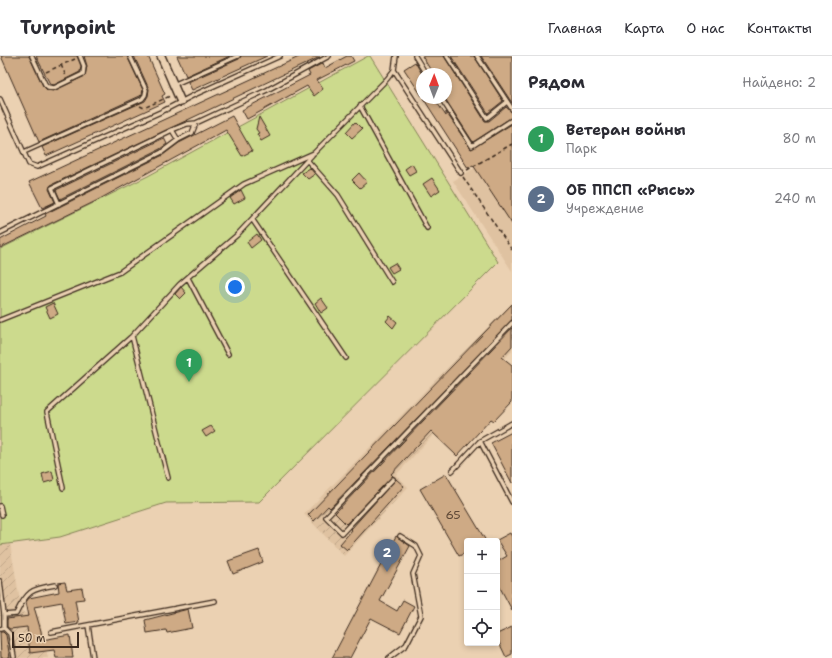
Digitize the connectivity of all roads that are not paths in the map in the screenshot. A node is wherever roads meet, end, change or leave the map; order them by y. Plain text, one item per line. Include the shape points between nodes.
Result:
1 (32, 56) edge
2 (80, 56) edge
3 (130, 56) edge
4 (160, 56) edge
5 (238, 56) edge
6 (280, 56) edge
7 (329, 56) edge
8 (396, 56) edge
9 (415, 56) edge
10 (446, 56) edge
11 (477, 56) edge
12 (422, 68) edge
13 (394, 70) junction
14 (174, 84) junction
15 (0, 99) edge
16 (181, 102) junction
17 (507, 102) junction
18 (446, 104) edge
19 (360, 106) junction
20 (512, 110) edge
21 (512, 120) edge
22 (196, 123) junction
23 (172, 130) junction
24 (178, 140) junction
25 (24, 152) junction
26 (314, 153) junction
27 (307, 160) junction
28 (461, 173) road end
29 (59, 204) junction
30 (252, 219) junction
31 (427, 228) dead end
32 (0, 233) edge
33 (188, 278) junction
34 (392, 282) dead end
35 (0, 320) edge
36 (512, 323) edge
37 (132, 336) junction
38 (228, 354) dead end
39 (346, 358) dead end
40 (512, 423) edge
41 (480, 441) junction
42 (452, 471) dead end
43 (168, 478) dead end
44 (393, 479) dead end
45 (63, 488) dead end
46 (512, 502) edge
47 (0, 506) edge
48 (2, 515) dead end
49 (400, 536) dead end
50 (0, 581) edge
51 (55, 584) dead end
52 (216, 601) dead end
53 (4, 614) junction
54 (88, 625) junction
55 (2, 629) edge
56 (51, 632) dead end
57 (14, 657) edge
58 (93, 658) edge
59 (389, 658) edge

1 - 2 lane via 45,84 54,88 84,72
3 - 25 lane via 146,90 142,99
4 - 14 street
5 - 14 lane
6 - 16 lane
7 - 22 lane via 267,90
8 - 13 lane
9 - 12 lane
10 - 17 lane via 487,118
11 - 17 lane
13 - 19 lane
13 - 28 lane
14 - 16 street
15 - 25 lane
16 - 25 lane via 37,167 29,164
17 - 20 lane
18 - 21 lane via 472,146
19 - 26 lane
19 - 31 lane
22 - 23 lane
22 - 24 lane via 192,132
23 - 24 lane
23 - 29 lane via 52,188
24 - 29 lane via 162,152
26 - 27 lane
26 - 35 lane via 244,184 120,272
27 - 30 lane
27 - 34 lane via 338,195
29 - 32 lane
30 - 33 lane
30 - 39 lane
33 - 37 lane
33 - 38 lane
36 - 44 lane via 326,517 342,532
37 - 43 lane
37 - 45 lane via 47,412
40 - 41 lane
41 - 42 lane
41 - 46 lane
47 - 48 lane
49 - 59 lane via 416,546 420,556 413,574 422,616 406,646
50 - 53 lane
51 - 53 lane via 36,588 24,598 16,614
52 - 54 lane
53 - 55 lane
54 - 56 lane
54 - 58 lane
55 - 57 lane via 10,634

